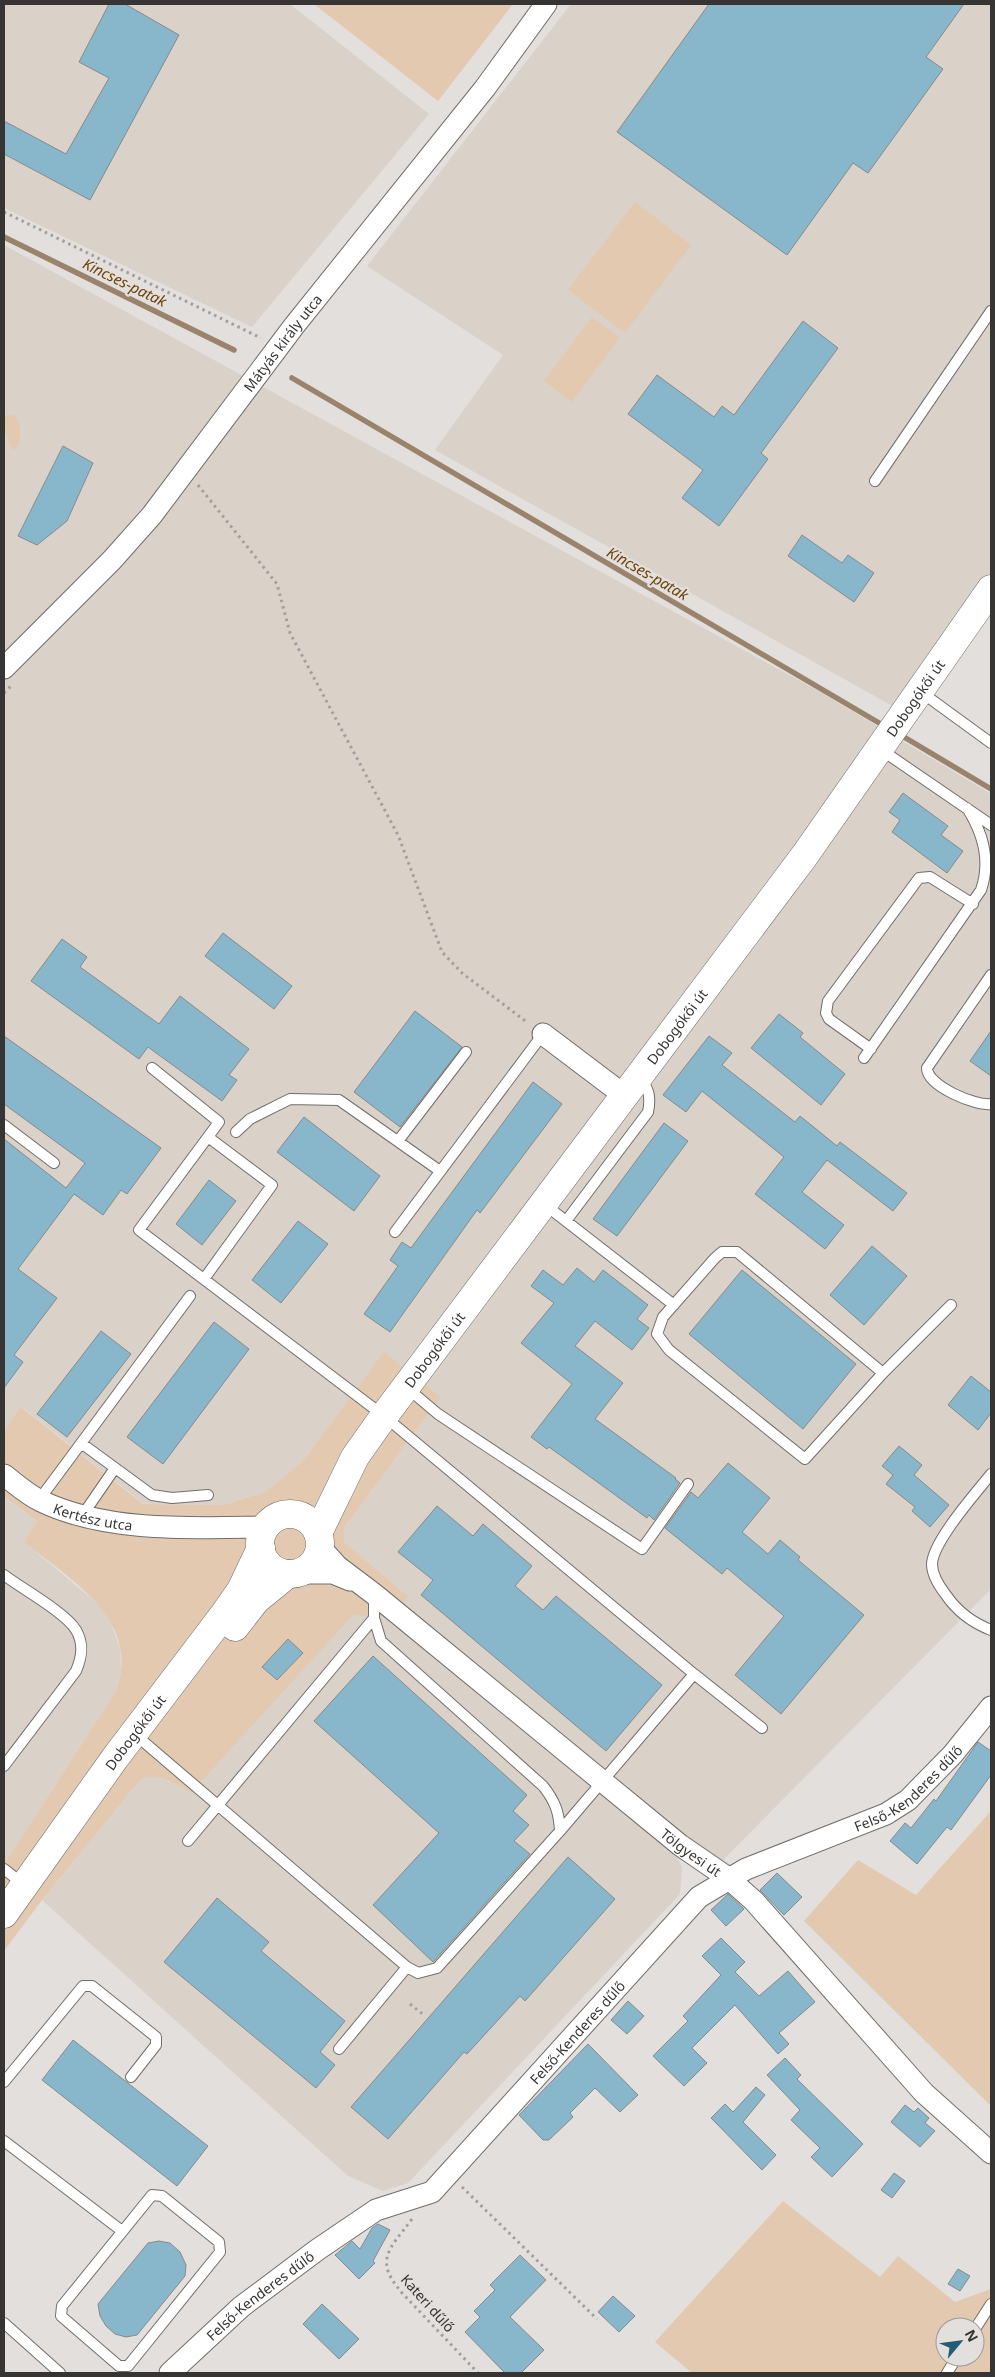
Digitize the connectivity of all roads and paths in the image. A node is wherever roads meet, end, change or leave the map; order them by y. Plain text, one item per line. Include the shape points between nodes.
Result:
1 (546, 4) edge
2 (4, 212) edge
3 (991, 312) edge
4 (279, 347) junction
5 (187, 470) junction
6 (875, 481) dead end
7 (991, 590) edge
8 (4, 668) edge
9 (919, 691) junction
10 (889, 736) junction
11 (991, 743) edge
12 (967, 808) junction
13 (991, 824) edge
14 (973, 904) junction
15 (991, 975) edge
16 (543, 1034) junction
17 (871, 1049) junction
18 (466, 1052) dead end
19 (864, 1058) dead end
20 (152, 1068) dead end
21 (632, 1086) junction
22 (991, 1104) edge
23 (4, 1125) edge
24 (236, 1132) dead end
25 (208, 1137) junction
26 (398, 1141) junction
27 (54, 1163) dead end
28 (440, 1170) junction
29 (544, 1204) junction
30 (566, 1221) junction
31 (395, 1232) dead end
32 (204, 1279) junction
33 (190, 1296) dead end
34 (674, 1304) junction
35 (951, 1305) dead end
36 (883, 1373) junction
37 (405, 1386) junction
38 (384, 1416) junction
39 (81, 1443) junction
40 (115, 1468) junction
41 (991, 1474) edge
42 (4, 1475) edge
43 (688, 1484) dead end
44 (208, 1495) dead end
45 (39, 1500) junction
46 (82, 1516) junction
47 (312, 1532) junction
48 (262, 1538) junction
49 (294, 1573) junction
50 (4, 1575) edge
51 (367, 1589) junction
52 (374, 1618) junction
53 (991, 1630) edge
54 (694, 1674) junction
55 (991, 1707) edge
56 (762, 1728) dead end
57 (145, 1743) junction
58 (4, 1766) edge
59 (604, 1781) junction
60 (218, 1804) junction
61 (560, 1831) junction
62 (188, 1841) dead end
63 (698, 1857) junction
64 (14, 1876) edge
65 (728, 1878) junction
66 (699, 1897) junction
67 (4, 1916) edge
68 (407, 1967) junction
69 (410, 2004) dead end
70 (425, 2016) dead end
71 (340, 2048) dead end
72 (131, 2077) dead end
73 (4, 2082) edge
74 (4, 2141) edge
75 (991, 2153) edge
76 (449, 2175) junction
77 (432, 2192) junction
78 (122, 2230) junction
79 (991, 2304) edge
80 (983, 2317) edge
81 (597, 2319) dead end
82 (4, 2323) edge
83 (60, 2373) edge
84 (170, 2373) edge
85 (478, 2373) edge

1 - 4 street, Mátyás király utca via 485,88
2 - 4 path
3 - 6 lane
4 - 5 street, Mátyás király utca
5 - 8 street, Mátyás király utca via 112,560
5 - 16 path via 277,584 290,633 398,835 442,952 462,973
7 - 9 main road, Dobogókői út
9 - 10 main road, Dobogókői út
9 - 11 lane
10 - 12 lane
10 - 21 main road, Dobogókői út via 805,855
12 - 13 lane
12 - 14 lane via 979,828 986,860 984,881
14 - 17 lane
14 - 17 lane via 930,877 919,878 828,1001 826,1012 829,1019
15 - 22 lane via 928,1064 927,1072 939,1085 971,1101
16 - 21 street
16 - 28 lane
17 - 19 lane
18 - 26 lane
20 - 25 lane via 220,1122
21 - 29 main road, Dobogókői út
21 - 30 lane via 649,1090 648,1112
23 - 27 lane
24 - 26 lane via 271,1107 290,1099 314,1098 339,1100
25 - 32 lane via 272,1185
25 - 32 lane via 139,1230
26 - 28 lane
28 - 31 lane
29 - 30 lane
29 - 37 main road, Dobogókői út
30 - 34 lane
32 - 38 lane
33 - 39 lane
34 - 36 lane via 722,1252 737,1252
34 - 36 lane via 663,1317 657,1334 669,1350 805,1459
35 - 36 lane
37 - 38 main road, Dobogókői út
37 - 43 lane via 438,1414 642,1549
38 - 47 main road, Dobogókői út via 355,1457
38 - 54 lane
39 - 40 lane
39 - 45 lane
40 - 44 lane via 152,1495 172,1498
40 - 46 lane
41 - 53 lane via 942,1539 932,1565 940,1588 950,1600 972,1621
42 - 45 street, Kertész utca
45 - 46 street, Kertész utca
46 - 48 street, Kertész utca
47 - 48 main road via 280,1516
47 - 49 main road via 315,1562
47 - 51 street, Tölgyesi út via 337,1566
48 - 49 main road via 270,1566
48 - 64 main road, Dobogókői út via 241,1590 225,1613 115,1758
49 - 51 street, Tölgyesi út via 334,1573
49 - 57 main road, Dobogókői út via 256,1600
50 - 58 lane via 76,1629 82,1649 76,1671
51 - 52 lane
51 - 59 street, Tölgyesi út
52 - 60 lane
52 - 61 lane via 381,1642 543,1786 554,1799 559,1812
54 - 56 lane
54 - 59 lane
55 - 65 street, Felső-Kenderes dűlő via 977,1727 908,1800 867,1824 793,1850
57 - 60 lane
57 - 67 main road, Dobogókői út
59 - 61 lane
59 - 63 street, Tölgyesi út
60 - 62 lane
60 - 68 lane
61 - 68 lane via 437,1968 418,1973
63 - 65 street, Tölgyesi út
63 - 66 street via 702,1874
64 - 67 main road, Dobogókői út
65 - 66 street, Felső-Kenderes dűlő
65 - 75 street, Tölgyesi út via 754,1901 924,2093
66 - 76 street, Felső-Kenderes dűlő
68 - 71 lane
69 - 70 path
72 - 73 lane via 156,2045 156,2037 92,1986 83,1986
74 - 78 lane
76 - 77 street, Felső-Kenderes dűlő
76 - 81 path
77 - 84 street, Felső-Kenderes dűlő via 376,2210 317,2250 241,2307
77 - 85 path, Kateri dűlő via 391,2248 386,2260 387,2270 394,2283
78 - 78 lane via 62,2306 61,2316 119,2366 128,2366 220,2252 219,2242 162,2196 152,2194
79 - 80 lane
82 - 83 lane

